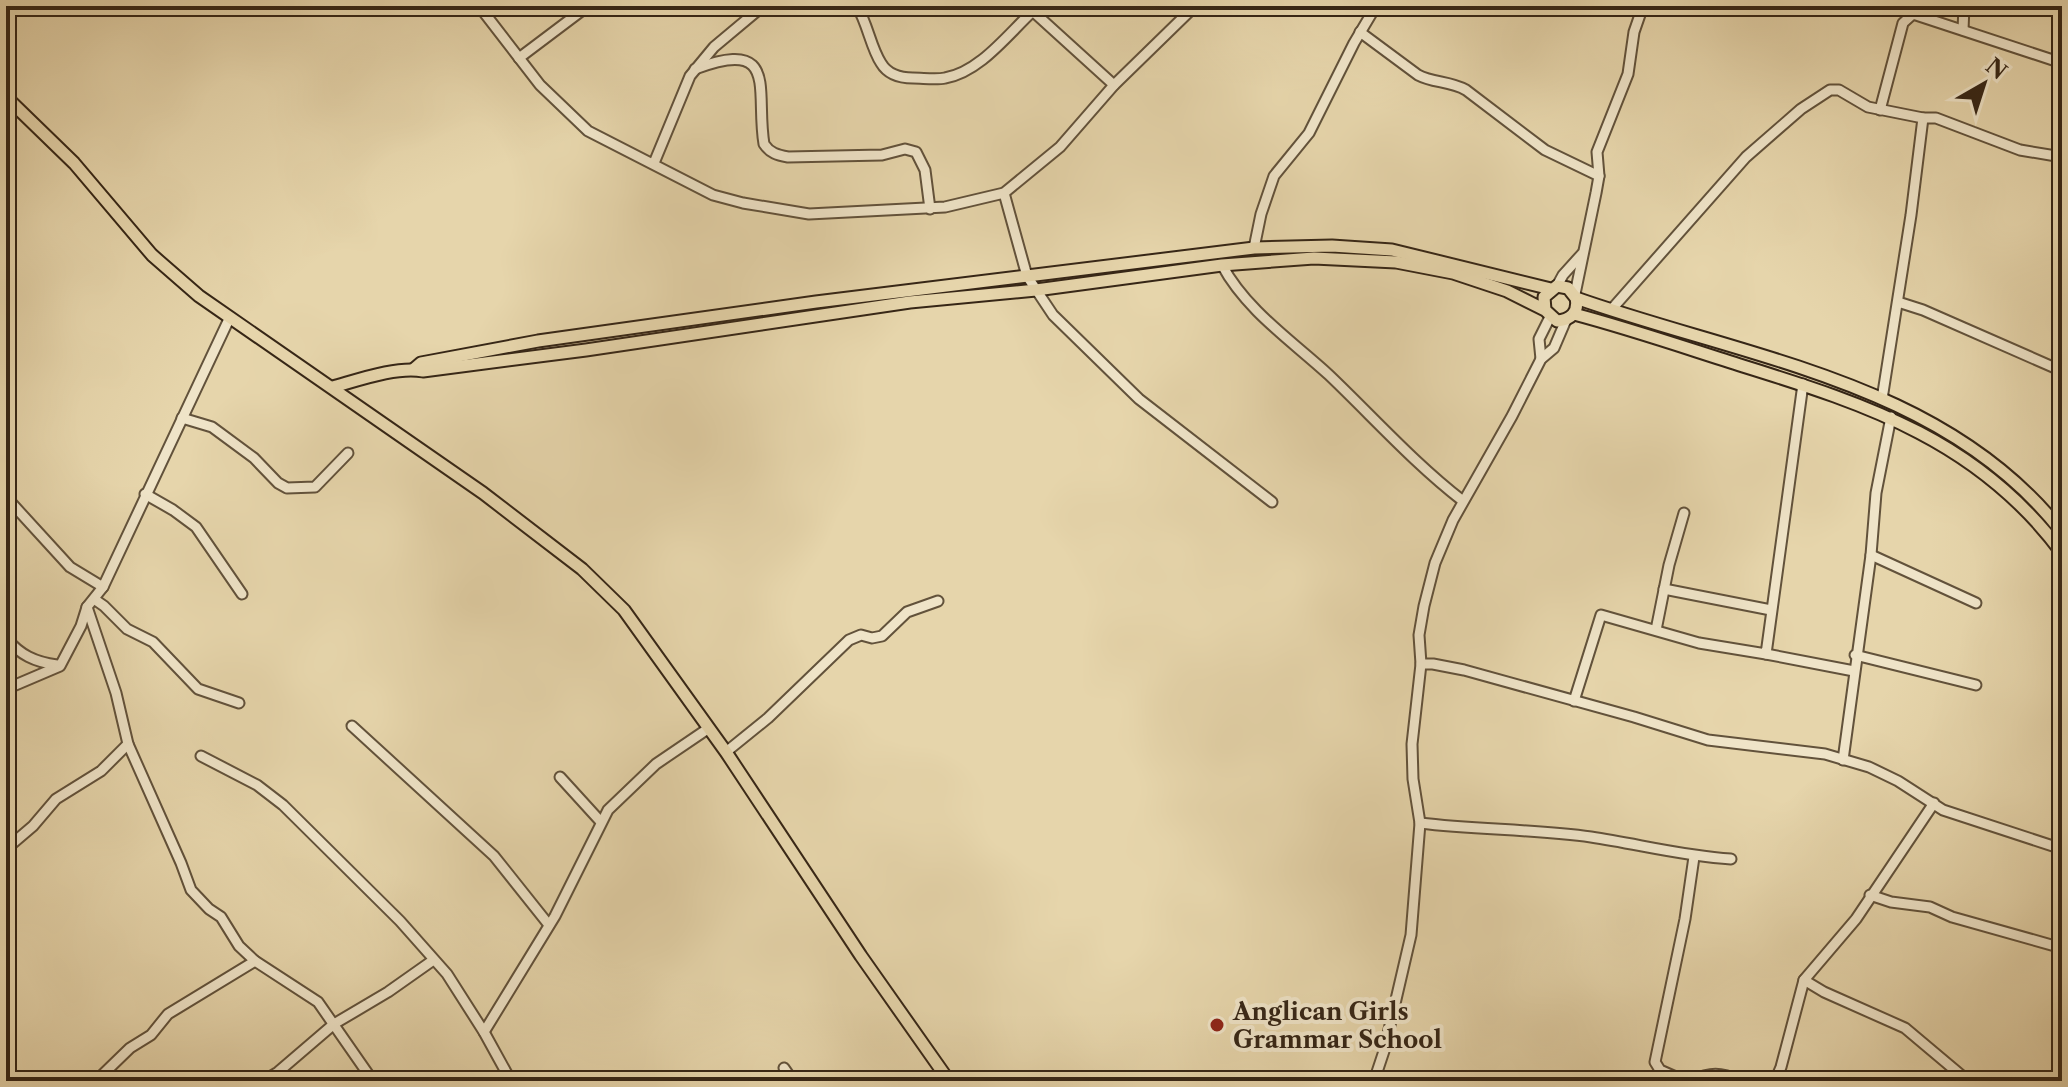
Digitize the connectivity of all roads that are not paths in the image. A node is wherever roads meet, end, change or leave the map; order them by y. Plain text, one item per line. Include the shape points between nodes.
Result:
1 (479, 6) edge
2 (588, 6) edge
3 (763, 6) edge
4 (857, 6) edge
5 (1195, 6) edge
6 (1376, 6) edge
7 (1643, 6) edge
8 (1964, 6) edge
9 (1030, 9) edge
10 (1963, 30) junction
11 (1360, 32) junction
12 (519, 58) junction
13 (2062, 63) edge
14 (695, 69) junction
15 (1114, 85) junction
16 (6, 97) edge
17 (1880, 110) junction
18 (1923, 118) junction
19 (2062, 157) edge
20 (654, 163) junction
21 (1599, 176) junction
22 (1004, 193) junction
23 (930, 209) junction
24 (1254, 248) junction
25 (1582, 254) junction
26 (1222, 265) junction
27 (1027, 276) junction
28 (1554, 288) junction
29 (1036, 290) junction
30 (1576, 296) junction
31 (1898, 302) junction
32 (1611, 310) junction
33 (1547, 314) junction
34 (230, 317) junction
35 (1570, 317) junction
36 (1541, 359) junction
37 (414, 369) junction
38 (2062, 371) edge
39 (1803, 384) junction
40 (333, 387) junction
41 (1882, 399) junction
42 (1891, 417) junction
43 (182, 418) junction
44 (348, 453) dead end
45 (145, 494) junction
46 (6, 497) edge
47 (1463, 501) junction
48 (1272, 502) dead end
49 (1684, 513) dead end
50 (2062, 532) edge
51 (2062, 553) edge
52 (1871, 555) junction
53 (103, 587) junction
54 (1664, 589) junction
55 (242, 594) dead end
56 (938, 601) dead end
57 (90, 603) junction
58 (1976, 603) dead end
59 (1771, 610) junction
60 (1656, 630) junction
61 (6, 638) edge
62 (1766, 654) junction
63 (1855, 655) junction
64 (1421, 664) junction
65 (60, 666) junction
66 (1854, 671) junction
67 (1976, 685) dead end
68 (6, 689) edge
69 (1574, 701) junction
70 (239, 703) dead end
71 (352, 726) dead end
72 (709, 728) junction
73 (128, 744) junction
74 (726, 752) junction
75 (201, 756) dead end
76 (1843, 760) junction
77 (560, 777) dead end
78 (1934, 803) junction
79 (601, 822) junction
80 (1420, 823) junction
81 (6, 849) edge
82 (2062, 849) edge
83 (1694, 857) junction
84 (1731, 859) dead end
85 (1870, 895) junction
86 (549, 925) junction
87 (2062, 948) edge
88 (255, 961) junction
89 (432, 961) junction
90 (1804, 980) junction
91 (334, 1024) junction
92 (484, 1032) junction
93 (784, 1068) dead end
94 (96, 1081) edge
95 (263, 1081) edge
96 (373, 1081) edge
97 (511, 1081) edge
98 (793, 1081) edge
99 (949, 1081) edge
100 (1374, 1081) edge
101 (1688, 1081) edge
102 (1741, 1081) edge
103 (1775, 1081) edge
104 (1968, 1081) edge

1 - 12 street
2 - 12 street
3 - 14 street
4 - 9 street via 881,63 893,75 911,78 944,78 971,66 994,51
5 - 15 street
6 - 11 street
7 - 21 street via 1628,74 1597,152
8 - 10 street
9 - 15 street
10 - 13 street
10 - 17 street via 1922,15 1908,17
11 - 21 street via 1418,75 1466,90 1545,150
11 - 24 street via 1309,133 1270,182
12 - 20 street via 588,131
14 - 20 street
14 - 23 street via 731,60 756,69 761,77 764,144 777,155 916,152 925,170
15 - 22 street via 1060,147
16 - 34 main road via 74,163 152,255
17 - 18 street
17 - 32 street via 1834,89 1801,109 1746,157
18 - 19 street via 1936,118 2020,150
18 - 31 street
20 - 23 street via 713,195 770,208 809,214
21 - 25 street
22 - 23 street
22 - 27 street
24 - 27 main road
24 - 28 main road via 1392,250
25 - 28 street
25 - 30 street
26 - 29 main road
26 - 33 main road via 1314,258 1396,262 1507,291
26 - 47 street via 1288,340
27 - 29 street
27 - 37 main road via 538,341 421,363
28 - 30 main road via 1568,288
28 - 33 main road via 1544,297
29 - 37 main road
29 - 48 street via 1053,315 1130,392
30 - 32 main road
30 - 35 main road
31 - 38 street
31 - 41 street
32 - 41 main road
33 - 35 main road via 1557,321
33 - 36 street via 1539,339
34 - 40 main road
34 - 43 street
35 - 36 street via 1554,348
35 - 39 main road
36 - 47 street
37 - 40 main road
39 - 42 main road
39 - 59 street
40 - 72 main road via 597,582 653,647
41 - 50 main road via 1975,449 2029,494
42 - 51 main road via 1973,465
42 - 52 street
43 - 44 street via 212,427 287,488 315,487
43 - 45 street
45 - 53 street
45 - 55 street via 196,527
46 - 53 street via 70,567
47 - 64 street via 1435,563 1419,635
49 - 54 street
52 - 58 street
52 - 63 street
53 - 57 street
54 - 59 street
54 - 60 street
56 - 74 street via 907,612 882,636 849,640
57 - 65 street
57 - 70 street via 104,606 127,629 153,642 198,689
57 - 73 street
59 - 62 street
60 - 62 street
60 - 69 street via 1601,615
61 - 65 street via 34,662
62 - 66 street
63 - 66 street
63 - 67 street
64 - 69 street via 1464,670
64 - 80 street via 1412,744
65 - 68 street
66 - 76 street
69 - 76 street via 1708,740
71 - 86 street via 494,856
72 - 74 main road
72 - 79 street via 656,764
73 - 81 street via 101,771 56,799
73 - 88 street via 191,890 221,917
74 - 99 main road
75 - 89 street via 283,805 400,921
76 - 78 street via 1889,777
77 - 79 street
78 - 82 street via 1980,824
78 - 85 street
79 - 86 street
80 - 83 street via 1593,838
80 - 100 street via 1411,935
83 - 84 street
83 - 101 street via 1655,1062 1660,1070
85 - 87 street via 1930,907
85 - 90 street
86 - 92 street
88 - 91 street via 313,997
88 - 94 street via 168,1014
89 - 91 street
89 - 92 street via 447,974
90 - 103 street
90 - 104 street via 1905,1028
91 - 95 street
91 - 96 street
92 - 97 street
93 - 98 street
101 - 102 street via 1708,1073

